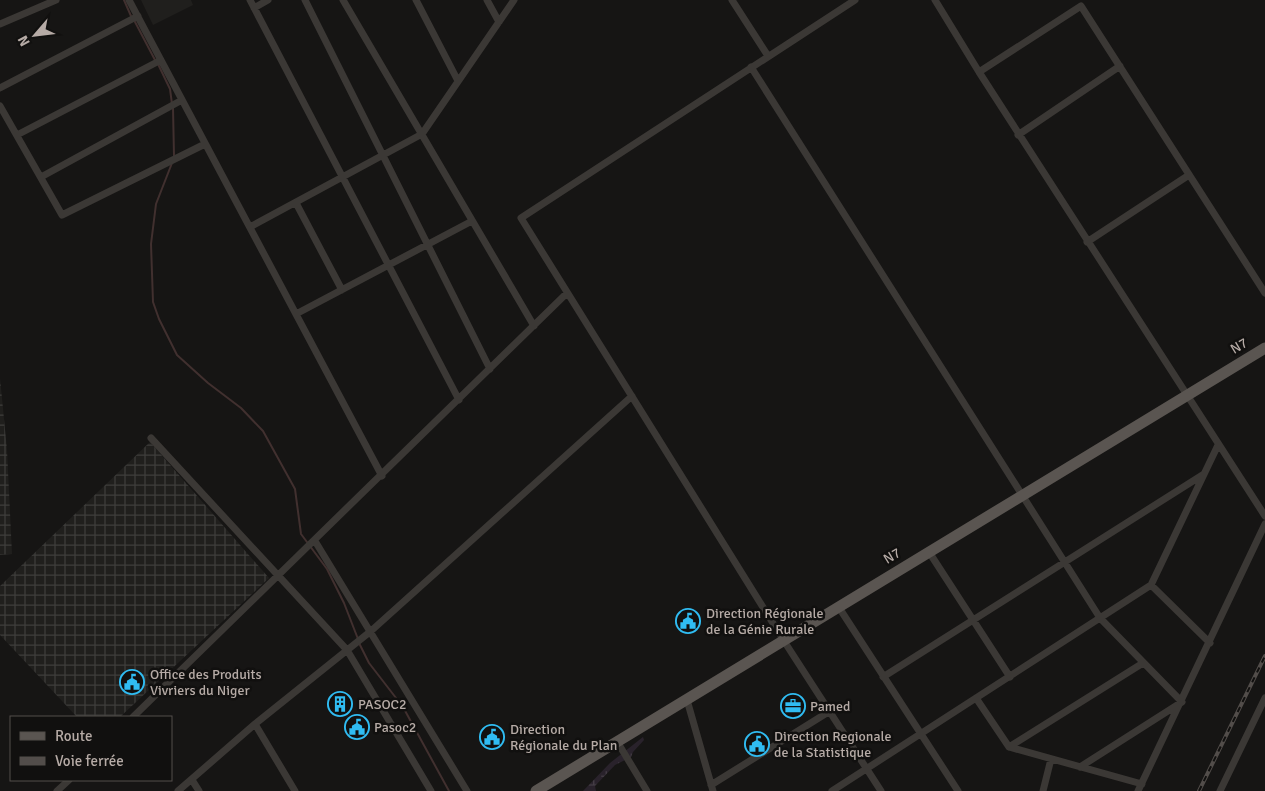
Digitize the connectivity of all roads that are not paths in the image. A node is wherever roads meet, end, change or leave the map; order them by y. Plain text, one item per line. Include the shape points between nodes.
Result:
1 (56, 0) edge
2 (129, 0) edge
3 (250, 0) edge
4 (268, 0) edge
5 (306, 0) edge
6 (343, 0) edge
7 (416, 0) edge
8 (487, 0) edge
9 (514, 0) edge
10 (732, 0) edge
11 (855, 0) edge
12 (935, 0) edge
13 (254, 8) junction
14 (138, 16) junction
15 (499, 22) junction
16 (0, 24) edge
17 (768, 56) junction
18 (161, 60) junction
19 (1120, 66) junction
20 (751, 67) junction
21 (978, 72) junction
22 (458, 81) junction
23 (0, 88) edge
24 (182, 100) junction
25 (0, 106) edge
26 (422, 134) junction
27 (16, 135) junction
28 (1018, 135) junction
29 (206, 144) junction
30 (383, 155) junction
31 (1189, 174) junction
32 (343, 177) junction
33 (41, 178) junction
34 (296, 203) junction
35 (472, 221) junction
36 (250, 227) junction
37 (1087, 242) junction
38 (428, 245) junction
39 (388, 265) junction
40 (342, 290) junction
41 (568, 293) junction
42 (1265, 293) edge
43 (296, 314) junction
44 (534, 326) junction
45 (1265, 348) edge
46 (490, 369) junction
47 (1186, 395) junction
48 (632, 396) junction
49 (459, 400) junction
50 (151, 438) dead end
51 (1218, 445) junction
52 (1204, 474) junction
53 (382, 476) junction
54 (1022, 496) junction
55 (1265, 516) edge
56 (1265, 524) edge
57 (315, 541) junction
58 (929, 552) junction
59 (1064, 562) junction
60 (280, 575) junction
61 (1151, 585) junction
62 (838, 606) junction
63 (1100, 618) junction
64 (973, 620) junction
65 (371, 631) junction
66 (784, 641) junction
67 (1210, 643) junction
68 (347, 650) junction
69 (1144, 663) junction
70 (1010, 676) junction
71 (883, 677) junction
72 (976, 698) junction
73 (1265, 698) edge
74 (688, 700) junction
75 (1182, 702) junction
76 (830, 711) junction
77 (134, 716) edge
78 (255, 724) junction
79 (921, 734) junction
80 (618, 743) junction
81 (1009, 747) junction
82 (1051, 759) junction
83 (1080, 767) junction
84 (867, 768) junction
85 (192, 780) junction
86 (68, 781) edge
87 (1142, 784) junction
88 (712, 788) edge
89 (57, 791) edge
90 (178, 791) edge
91 (199, 791) edge
92 (295, 791) edge
93 (431, 791) edge
94 (467, 791) edge
95 (536, 791) edge
96 (647, 791) edge
97 (832, 791) edge
98 (881, 791) edge
99 (958, 791) edge
100 (1043, 791) edge
101 (1138, 791) edge
102 (1220, 791) edge

1 - 16 street
2 - 14 street
3 - 13 street
4 - 13 street
5 - 30 street
6 - 26 street
7 - 22 street
8 - 15 street
9 - 15 street
10 - 17 street
11 - 17 street
12 - 21 street
13 - 32 street
14 - 18 street
14 - 23 street
15 - 22 street
17 - 20 street
18 - 24 street
18 - 27 street
19 - 21 street via 1081,6
19 - 28 street
19 - 31 street
20 - 41 street via 520,218
20 - 54 street
21 - 28 street
22 - 26 street
24 - 29 street
24 - 33 street
25 - 27 street
26 - 30 street
26 - 35 street
27 - 33 street
28 - 37 street
29 - 33 street via 62,215
29 - 36 street
30 - 32 street
30 - 38 street
31 - 37 street
31 - 42 street
32 - 34 street
32 - 39 street
34 - 36 street
34 - 40 street
35 - 38 street
35 - 44 street
36 - 43 street
37 - 47 street
38 - 39 street
38 - 46 street
39 - 40 street
39 - 49 street
40 - 43 street
41 - 44 street
41 - 48 street
43 - 53 street
44 - 46 street
45 - 47 main road, N7
46 - 49 street
47 - 51 street
47 - 54 main road, N7
48 - 65 street
48 - 66 street
49 - 53 street
50 - 60 street
51 - 52 street
51 - 55 street
52 - 59 street
52 - 61 street
53 - 57 street
54 - 58 main road, N7
54 - 59 street
56 - 67 street
57 - 60 street
57 - 65 street
58 - 62 main road, N7
58 - 64 street
59 - 63 street
59 - 64 street
60 - 68 street
60 - 77 street
61 - 63 street
61 - 67 street
62 - 66 main road, N7
62 - 71 street
63 - 69 street
63 - 70 street
64 - 70 street
64 - 71 street
65 - 68 street
65 - 94 street
66 - 74 main road, N7
66 - 76 street
67 - 75 street
68 - 78 street
68 - 93 street
69 - 75 street
69 - 81 street
70 - 72 street
71 - 79 street
72 - 79 street
72 - 81 street
73 - 102 street
74 - 80 main road, N7
74 - 88 street
75 - 83 street
75 - 87 street
76 - 84 street
76 - 88 street
78 - 85 street
78 - 92 street
79 - 84 street
79 - 99 street
80 - 95 main road, N7
80 - 96 street
81 - 82 street
82 - 83 street
82 - 100 street
83 - 87 street
84 - 97 street
84 - 98 street
85 - 90 street
85 - 91 street
86 - 89 street
87 - 101 street

